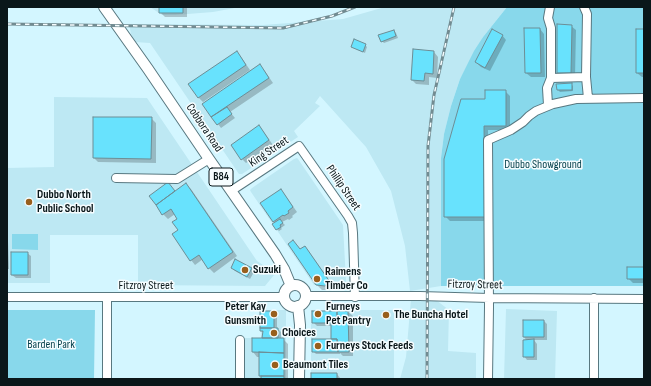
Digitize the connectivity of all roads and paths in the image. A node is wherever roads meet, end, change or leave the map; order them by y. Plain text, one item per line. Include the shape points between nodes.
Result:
1 (550, 7) edge
2 (584, 7) edge
3 (106, 8) edge
4 (586, 77) junction
5 (551, 78) junction
6 (588, 98) junction
7 (644, 98) edge
8 (548, 105) junction
9 (299, 146) joint
10 (209, 159) junction
11 (116, 178) dead end
12 (231, 191) junction
13 (291, 286) junction
14 (306, 296) junction
15 (7, 297) edge
16 (285, 297) junction
17 (355, 297) junction
18 (107, 298) junction
19 (489, 298) junction
20 (594, 298) junction
21 (644, 299) edge
22 (298, 306) junction
23 (240, 340) dead end
24 (107, 379) edge
25 (240, 379) edge
26 (299, 379) edge
27 (488, 379) edge
28 (594, 379) edge

1 - 5 street via 548,18 551,28
2 - 4 street via 587,14
3 - 10 main road, Cobbora Road / B84
4 - 5 street
4 - 6 street
5 - 8 street via 547,88
6 - 7 street
6 - 8 street
8 - 19 street via 511,130 488,140
9 - 12 street, King Street
9 - 17 street, Phillip Street via 352,223
10 - 11 street via 177,179
10 - 12 main road, Cobbora Road / B84
12 - 13 main road, Cobbora Road / B84 via 275,254
13 - 14 main road via 301,287
13 - 16 main road
14 - 17 street, Fitzroy Street
14 - 22 main road via 304,303
15 - 18 street, Fitzroy Street
16 - 18 street, Fitzroy Street
16 - 22 main road via 289,305
17 - 19 street, Fitzroy Street
18 - 24 street
19 - 20 street, Fitzroy Street
19 - 27 street
20 - 21 street, Fitzroy Street
20 - 28 street
22 - 26 main road
23 - 25 street

